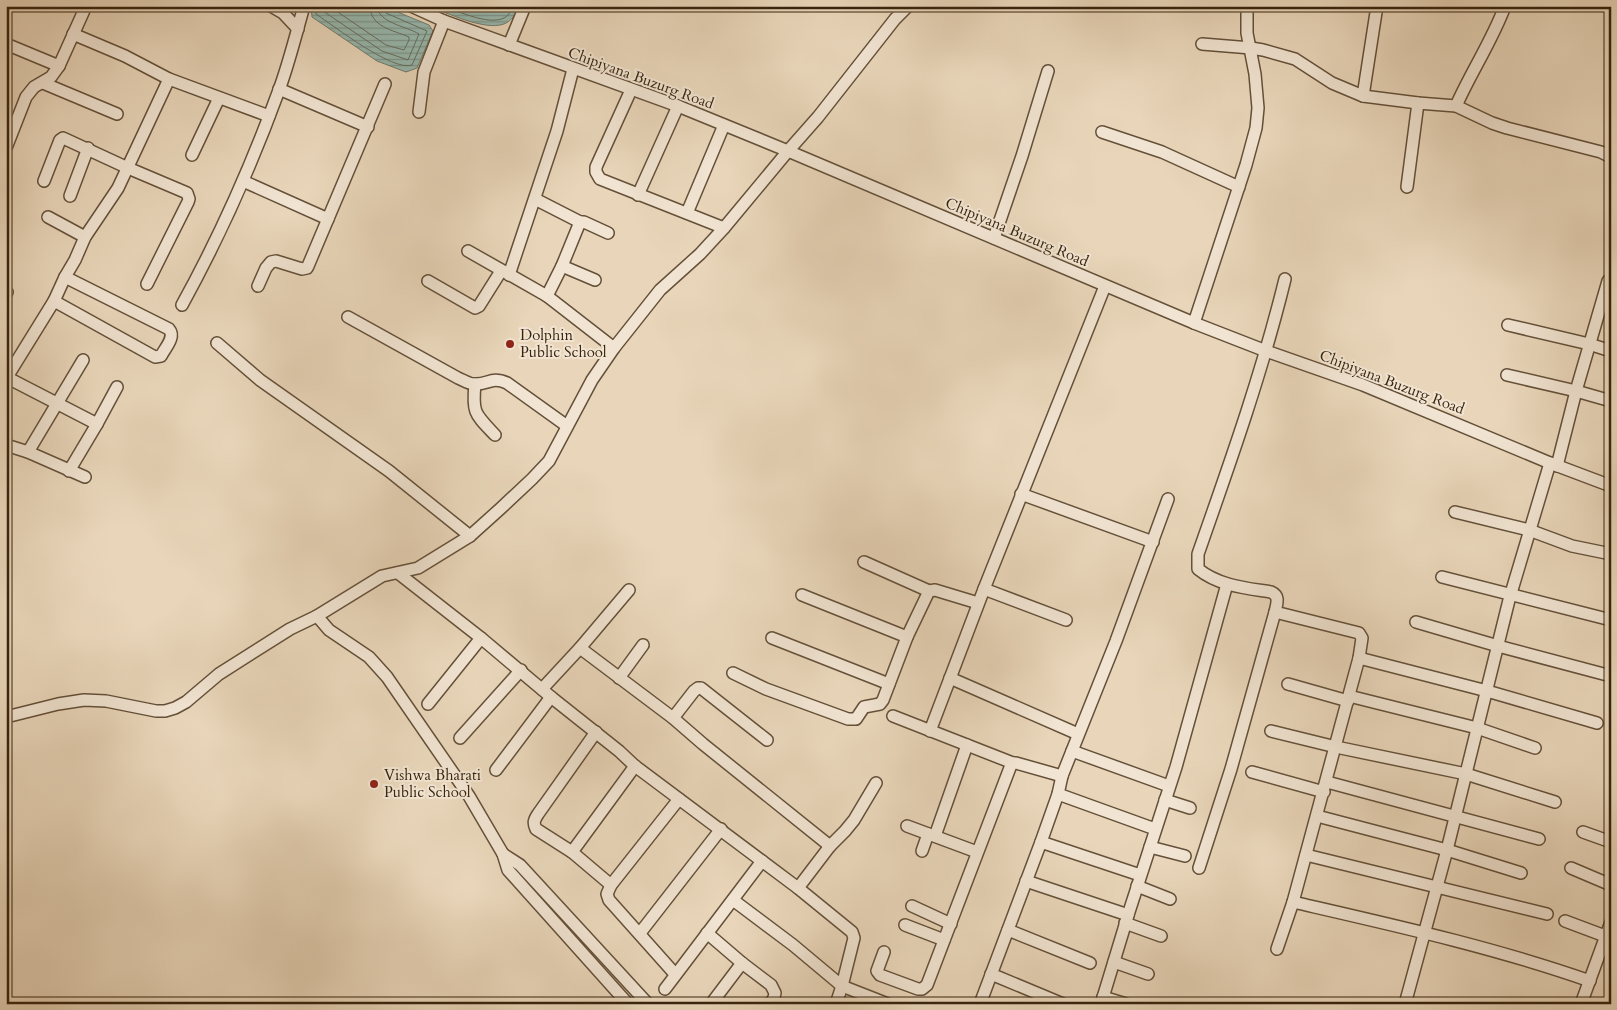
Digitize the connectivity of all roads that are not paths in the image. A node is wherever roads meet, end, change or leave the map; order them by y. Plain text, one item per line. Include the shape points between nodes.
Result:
1 (86, 6) edge
2 (271, 6) edge
3 (304, 6) edge
4 (411, 6) edge
5 (525, 6) edge
6 (908, 6) edge
7 (1247, 6) edge
8 (1377, 6) edge
9 (1505, 6) edge
10 (444, 21) junction
11 (298, 29) junction
12 (73, 34) junction
13 (6, 44) edge
14 (1202, 44) dead end
15 (509, 45) junction
16 (1251, 48) junction
17 (59, 66) junction
18 (573, 69) junction
19 (1048, 71) dead end
20 (170, 79) junction
21 (43, 83) junction
22 (385, 84) dead end
23 (279, 89) junction
24 (631, 90) junction
25 (1363, 96) junction
26 (219, 98) junction
27 (1418, 103) junction
28 (678, 106) junction
29 (1456, 106) junction
30 (419, 112) dead end
31 (117, 114) dead end
32 (268, 116) junction
33 (724, 125) junction
34 (368, 127) junction
35 (1102, 132) dead end
36 (6, 148) edge
37 (88, 148) junction
38 (788, 151) junction
39 (192, 155) dead end
40 (1611, 158) edge
41 (128, 168) junction
42 (44, 181) dead end
43 (243, 181) junction
44 (1239, 187) junction
45 (1407, 187) dead end
46 (638, 195) junction
47 (70, 196) dead end
48 (535, 199) junction
49 (687, 213) junction
50 (48, 217) dead end
51 (328, 219) junction
52 (580, 222) junction
53 (724, 228) junction
54 (608, 234) dead end
55 (85, 237) junction
56 (994, 238) junction
57 (468, 251) dead end
58 (562, 266) junction
59 (505, 273) junction
60 (65, 277) junction
61 (1285, 279) dead end
62 (595, 280) dead end
63 (428, 281) dead end
64 (1608, 281) dead end
65 (147, 284) dead end
66 (258, 286) dead end
67 (1105, 286) junction
68 (547, 296) junction
69 (54, 301) junction
70 (182, 305) dead end
71 (1606, 306) edge
72 (348, 317) dead end
73 (1194, 323) junction
74 (1508, 325) dead end
75 (217, 343) dead end
76 (1589, 344) junction
77 (614, 348) junction
78 (1266, 351) junction
79 (1611, 351) edge
80 (84, 360) dead end
81 (1507, 375) dead end
82 (7, 377) edge
83 (475, 384) junction
84 (117, 387) dead end
85 (1576, 391) junction
86 (1611, 401) edge
87 (57, 403) junction
88 (97, 424) junction
89 (566, 426) junction
90 (495, 435) dead end
91 (6, 444) edge
92 (28, 452) junction
93 (1554, 465) junction
94 (69, 471) junction
95 (85, 477) dead end
96 (1611, 486) edge
97 (1021, 494) junction
98 (1168, 499) dead end
99 (1455, 512) dead end
100 (1529, 530) junction
101 (470, 536) junction
102 (1153, 542) junction
103 (1611, 554) edge
104 (864, 562) dead end
105 (398, 573) junction
106 (1442, 577) dead end
107 (1226, 584) junction
108 (984, 589) junction
109 (629, 590) dead end
110 (929, 591) junction
111 (1511, 594) junction
112 (802, 595) dead end
113 (978, 603) junction
114 (1275, 612) junction
115 (316, 616) junction
116 (1066, 620) dead end
117 (1611, 620) edge
118 (1416, 622) dead end
119 (907, 637) junction
120 (481, 638) junction
121 (772, 638) dead end
122 (643, 645) dead end
123 (1498, 646) junction
124 (580, 648) junction
125 (1359, 658) junction
126 (520, 670) junction
127 (733, 673) dead end
128 (1611, 676) edge
129 (619, 678) junction
130 (950, 678) junction
131 (889, 684) junction
132 (1288, 684) dead end
133 (542, 689) junction
134 (1487, 691) junction
135 (552, 697) junction
136 (1348, 699) junction
137 (428, 704) dead end
138 (893, 716) dead end
139 (6, 717) edge
140 (673, 718) junction
141 (1597, 723) dead end
142 (1477, 728) junction
143 (1271, 730) dead end
144 (930, 731) junction
145 (596, 732) junction
146 (1078, 734) junction
147 (460, 738) dead end
148 (766, 740) dead end
149 (967, 745) junction
150 (1336, 747) junction
151 (1535, 748) dead end
152 (1072, 751) junction
153 (1013, 763) junction
154 (636, 766) junction
155 (496, 770) dead end
156 (1252, 772) dead end
157 (1466, 774) junction
158 (1062, 776) junction
159 (876, 783) dead end
160 (1169, 786) junction
161 (1325, 787) junction
162 (1058, 794) junction
163 (680, 799) junction
164 (1165, 800) junction
165 (1555, 802) dead end
166 (1190, 808) dead end
167 (1455, 815) junction
168 (1317, 816) junction
169 (907, 826) dead end
170 (721, 829) junction
171 (1156, 829) junction
172 (1583, 832) dead end
173 (932, 835) junction
174 (1539, 838) dead end
175 (1041, 842) junction
176 (1611, 842) edge
177 (830, 846) junction
178 (1150, 846) junction
179 (922, 850) dead end
180 (1447, 850) junction
181 (572, 852) junction
182 (977, 852) junction
183 (503, 854) junction
184 (1306, 855) junction
185 (1185, 856) dead end
186 (762, 861) junction
187 (1199, 868) dead end
188 (1572, 868) dead end
189 (1521, 873) dead end
190 (1026, 881) junction
191 (1139, 881) junction
192 (611, 885) junction
193 (1611, 885) edge
194 (1436, 886) junction
195 (798, 888) junction
196 (1170, 899) dead end
197 (733, 900) junction
198 (1293, 902) junction
199 (912, 906) dead end
200 (1548, 914) dead end
201 (1126, 919) junction
202 (1565, 921) dead end
203 (1611, 922) edge
204 (951, 924) junction
205 (906, 925) dead end
206 (1008, 930) junction
207 (1424, 932) junction
208 (640, 933) junction
209 (708, 933) junction
210 (1161, 936) dead end
211 (1605, 936) junction
212 (944, 940) junction
213 (1277, 949) dead end
214 (884, 952) dead end
215 (1114, 962) junction
216 (742, 963) junction
217 (1090, 963) dead end
218 (675, 974) junction
219 (991, 974) junction
220 (1148, 974) dead end
221 (1590, 981) junction
222 (842, 986) junction
223 (665, 989) dead end
224 (1102, 1000) edge
225 (628, 1004) edge
226 (648, 1004) edge
227 (711, 1004) edge
228 (770, 1004) edge
229 (836, 1004) edge
230 (888, 1004) edge
231 (980, 1004) edge
232 (1063, 1004) edge
233 (1126, 1004) edge
234 (1405, 1004) edge
235 (1581, 1004) edge

1 - 12 street
2 - 11 street
3 - 11 street
4 - 10 street, Chipiyana Buzurg Road
5 - 15 street
6 - 38 street
7 - 16 street via 1247,33
8 - 25 street
9 - 29 street
10 - 15 street, Chipiyana Buzurg Road
10 - 30 street via 424,72
11 - 23 street
12 - 17 street
12 - 20 street
13 - 17 street
14 - 16 street
15 - 18 street, Chipiyana Buzurg Road
16 - 25 street via 1295,59 1332,83
16 - 44 street via 1258,108 1256,128
17 - 21 street
18 - 24 street, Chipiyana Buzurg Road
18 - 48 street
19 - 56 street
20 - 26 street
20 - 41 street
21 - 31 street
21 - 36 street via 34,87 26,98
22 - 34 street
23 - 32 street
23 - 34 street
24 - 28 street, Chipiyana Buzurg Road
24 - 46 street via 596,172 600,179
25 - 27 street
26 - 32 street
26 - 39 street
27 - 29 street
27 - 45 street
28 - 33 street, Chipiyana Buzurg Road
28 - 46 street
29 - 40 street via 1492,123 1601,152
32 - 43 street
33 - 38 street, Chipiyana Buzurg Road
33 - 49 street
34 - 51 street
35 - 44 street via 1162,152
37 - 41 street
37 - 42 street via 62,139
37 - 47 street
38 - 53 street
38 - 56 street, Chipiyana Buzurg Road
41 - 55 street
41 - 65 street via 187,193 189,198
43 - 51 street
43 - 70 street
44 - 73 street
46 - 49 street
48 - 52 street
48 - 59 street
49 - 53 street
50 - 55 street
51 - 66 street via 307,268 274,261 268,264
52 - 54 street
52 - 58 street
53 - 77 street via 660,290
55 - 60 street
56 - 67 street, Chipiyana Buzurg Road
57 - 59 street
58 - 62 street
58 - 68 street
59 - 63 street via 475,308
59 - 68 street
60 - 69 street
60 - 69 street via 169,329 172,336 161,356 155,357
61 - 78 street
64 - 71 street
67 - 73 street, Chipiyana Buzurg Road
67 - 97 street
68 - 77 street
69 - 82 street
71 - 76 street
72 - 83 street via 458,378
73 - 78 street, Chipiyana Buzurg Road
74 - 76 street
75 - 101 street via 260,380 389,471
76 - 79 street
76 - 85 street
77 - 89 street
78 - 93 street, Chipiyana Buzurg Road via 1363,385
78 - 107 street via 1198,554 1198,569
80 - 87 street
81 - 85 street
82 - 87 street
83 - 89 street via 501,380
83 - 90 street via 475,413
84 - 88 street
85 - 86 street
85 - 93 street
87 - 88 street
87 - 92 street
88 - 94 street
89 - 101 street via 549,461
91 - 92 street
92 - 94 street
93 - 96 street, Chipiyana Buzurg Road
93 - 100 street
94 - 95 street
97 - 102 street
97 - 108 street
98 - 102 street
99 - 100 street
100 - 103 street via 1572,546
100 - 111 street
101 - 105 street via 418,568
102 - 146 street
104 - 110 street
105 - 115 street via 382,576
105 - 120 street
106 - 111 street
107 - 114 street via 1276,594
107 - 160 street
108 - 113 street
108 - 116 street
109 - 124 street
110 - 113 street
110 - 119 street
111 - 117 street
111 - 123 street
112 - 119 street
113 - 130 street
114 - 125 street via 1361,634
114 - 187 street
115 - 139 street via 268,642 175,708 156,711 84,700
115 - 183 street via 329,630 369,657 387,677 469,796
118 - 123 street
119 - 131 street
120 - 126 street
120 - 137 street
121 - 131 street
122 - 129 street
123 - 128 street
123 - 134 street
124 - 129 street
124 - 133 street
125 - 134 street
125 - 136 street
126 - 133 street
126 - 147 street
127 - 131 street via 848,720 856,719 866,706 880,704
129 - 140 street
130 - 144 street
130 - 146 street
132 - 136 street
133 - 135 street
134 - 141 street
134 - 142 street
135 - 145 street
135 - 155 street
136 - 142 street
136 - 150 street
138 - 144 street
140 - 148 street via 696,689 701,688
140 - 177 street
142 - 151 street
142 - 157 street
143 - 150 street
144 - 149 street
145 - 154 street
145 - 181 street via 534,819 536,829
146 - 152 street
149 - 153 street
149 - 173 street
150 - 157 street
150 - 161 street
152 - 158 street
152 - 160 street
153 - 158 street
153 - 182 street
154 - 163 street
154 - 181 street
156 - 161 street
157 - 165 street
157 - 167 street
158 - 162 street
159 - 177 street via 854,820
160 - 164 street
161 - 167 street
161 - 168 street
162 - 171 street
162 - 175 street
163 - 170 street
163 - 192 street
164 - 166 street
164 - 171 street
167 - 174 street
167 - 180 street
168 - 180 street
168 - 184 street
169 - 173 street
170 - 186 street
170 - 208 street
171 - 178 street
172 - 176 street
173 - 179 street
173 - 182 street
175 - 190 street
175 - 191 street
177 - 195 street
178 - 185 street
178 - 191 street
180 - 189 street
180 - 194 street
181 - 192 street
182 - 204 street
183 - 225 street via 508,870
183 - 226 street via 520,864
184 - 194 street
184 - 198 street
186 - 195 street
186 - 197 street
188 - 193 street
190 - 201 street
190 - 206 street
191 - 196 street
191 - 201 street
192 - 208 street via 607,894 610,900
194 - 200 street
194 - 207 street
195 - 222 street via 852,932 854,938
197 - 209 street
197 - 222 street
198 - 207 street
198 - 213 street
199 - 204 street
201 - 210 street
201 - 215 street
202 - 211 street
203 - 211 street
204 - 212 street
205 - 212 street
206 - 217 street
206 - 219 street
207 - 221 street via 1545,965
207 - 234 street
208 - 218 street
209 - 216 street
209 - 218 street
211 - 221 street
212 - 214 street via 927,985 922,989 878,973
215 - 220 street
215 - 224 street
216 - 227 street
216 - 228 street via 774,989 776,993
218 - 223 street
219 - 231 street
219 - 232 street
221 - 235 street
222 - 229 street
222 - 230 street
224 - 233 street

